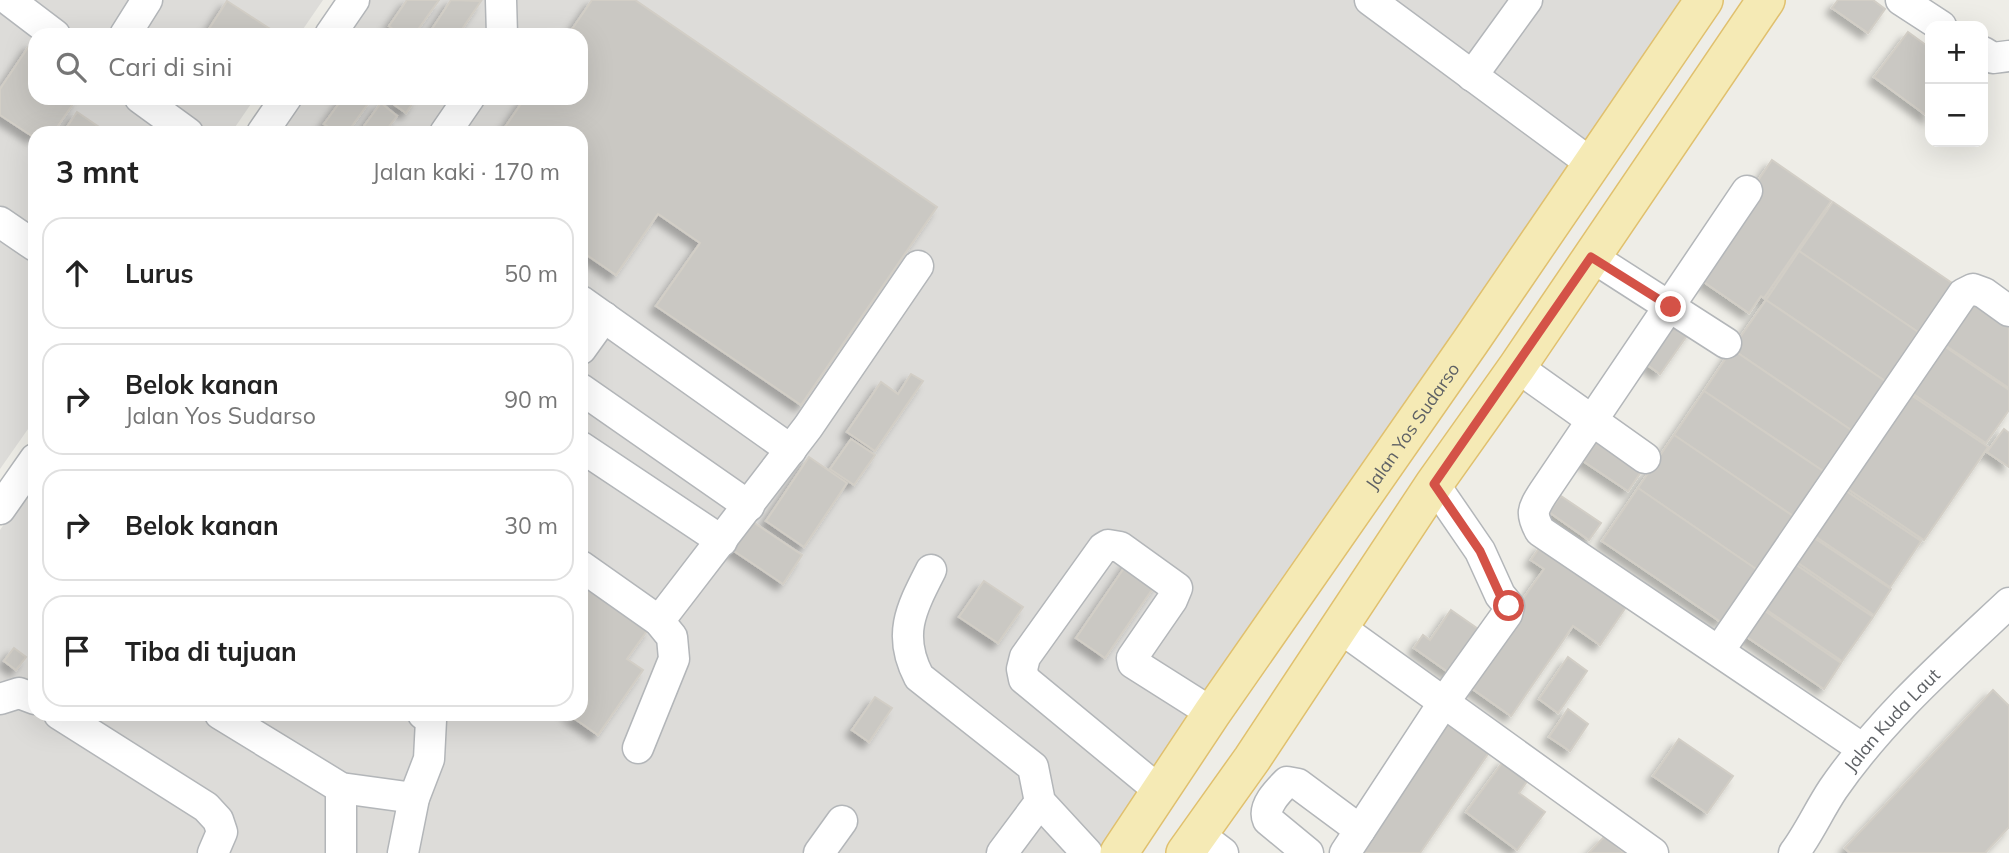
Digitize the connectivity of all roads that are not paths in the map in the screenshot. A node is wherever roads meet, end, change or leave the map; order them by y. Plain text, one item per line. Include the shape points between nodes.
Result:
1 (9, 0) edge
2 (147, 0) edge
3 (354, 0) edge
4 (501, 0) edge
5 (1370, 0) edge
6 (1527, 0) edge
7 (1704, 0) edge
8 (1766, 0) edge
9 (1901, 0) edge
10 (1933, 21) edge
11 (46, 28) edge
12 (129, 28) edge
13 (335, 28) edge
14 (502, 28) edge
15 (1988, 55) edge
16 (2009, 56) edge
17 (1472, 76) junction
18 (150, 105) edge
19 (281, 105) edge
20 (464, 105) edge
21 (178, 126) edge
22 (267, 126) edge
23 (450, 126) edge
24 (1592, 164) junction
25 (1747, 191) dead end
26 (0, 222) edge
27 (28, 241) edge
28 (1591, 257) junction
29 (918, 266) dead end
30 (1671, 307) junction
31 (592, 309) edge
32 (2009, 312) edge
33 (1726, 343) dead end
34 (1517, 367) junction
35 (588, 394) edge
36 (1592, 421) junction
37 (791, 450) junction
38 (588, 452) edge
39 (1645, 458) dead end
40 (28, 469) edge
41 (1434, 484) junction
42 (749, 506) junction
43 (0, 509) edge
44 (722, 541) junction
45 (931, 570) dead end
46 (588, 571) edge
47 (2009, 603) edge
48 (659, 621) junction
49 (1339, 627) junction
50 (1719, 651) junction
51 (28, 696) edge
52 (0, 699) edge
53 (1444, 702) junction
54 (1212, 713) junction
55 (70, 721) edge
56 (231, 721) edge
57 (431, 721) edge
58 (638, 748) dead end
59 (1863, 749) junction
60 (1252, 759) junction
61 (1287, 782) junction
62 (341, 788) junction
63 (1161, 792) junction
64 (414, 797) junction
65 (1040, 802) junction
66 (842, 821) dead end
67 (1353, 841) edge
68 (1202, 847) edge
69 (213, 853) edge
70 (341, 853) edge
71 (403, 853) edge
72 (819, 853) edge
73 (1002, 853) edge
74 (1087, 853) edge
75 (1119, 853) edge
76 (1308, 853) edge
77 (1653, 853) edge
78 (1794, 853) edge

1 - 11 lane
2 - 12 lane
3 - 13 lane
4 - 14 lane
5 - 17 lane
6 - 17 lane
7 - 24 main road, Jalan Yos Sudarso
8 - 28 main road
9 - 10 lane
15 - 16 lane
17 - 24 lane
18 - 21 lane
19 - 22 lane
20 - 23 lane
24 - 54 main road, Jalan Yos Sudarso
25 - 30 lane
26 - 27 lane
28 - 30 lane
28 - 34 main road
29 - 37 lane
30 - 33 lane
30 - 36 lane
31 - 37 lane
32 - 50 lane via 1984,293 1973,289 1963,294
34 - 36 lane
34 - 41 main road
35 - 42 lane
36 - 39 lane
36 - 50 lane via 1534,509 1540,531
37 - 42 lane
38 - 44 lane
40 - 43 lane
41 - 49 main road
41 - 53 lane via 1480,551 1509,606
42 - 44 lane
44 - 48 lane
45 - 65 lane via 907,630 909,658 919,677 1033,767
46 - 48 lane
47 - 59 lane, Jalan Kuda Laut via 1923,682
48 - 58 lane via 672,637 674,659
49 - 53 lane
49 - 60 main road
50 - 59 lane
51 - 52 lane via 19,693
53 - 67 lane
53 - 77 lane
54 - 63 main road, Jalan Yos Sudarso
54 - 63 lane via 1133,663 1177,588 1120,547 1103,548 1021,669 1024,679
55 - 69 lane via 206,807 222,832
56 - 62 lane
57 - 64 lane via 429,759
59 - 78 lane, Jalan Kuda Laut
60 - 61 lane
60 - 68 main road
61 - 67 lane via 1298,784
61 - 76 lane via 1265,815
62 - 64 lane
62 - 70 lane
63 - 75 main road, Jalan Yos Sudarso
64 - 71 lane
65 - 73 lane
65 - 74 lane
66 - 72 lane

